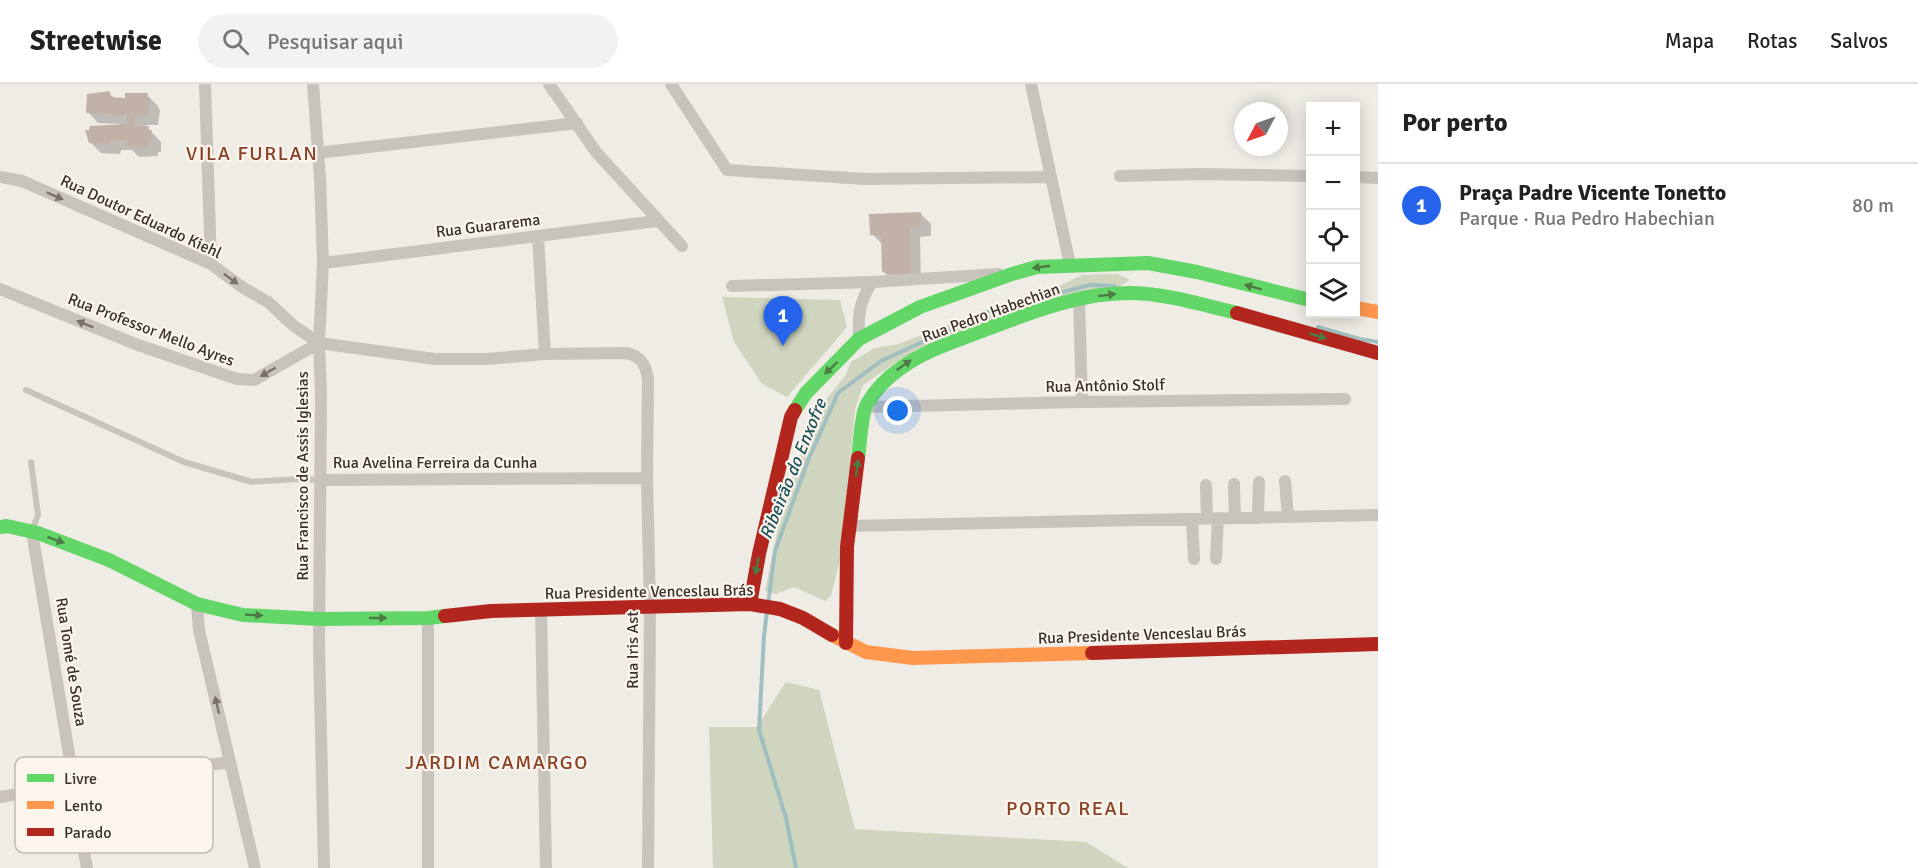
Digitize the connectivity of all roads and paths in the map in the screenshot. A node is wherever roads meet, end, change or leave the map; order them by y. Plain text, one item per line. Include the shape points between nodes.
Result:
1 (205, 84) edge
2 (313, 84) edge
3 (549, 84) edge
4 (671, 84) edge
5 (1031, 84) edge
6 (577, 123) junction
7 (317, 153) junction
8 (1120, 176) dead end
9 (1306, 176) edge
10 (0, 177) edge
11 (1051, 177) junction
12 (1360, 177) edge
13 (1378, 177) edge
14 (657, 221) junction
15 (538, 236) junction
16 (682, 246) dead end
17 (323, 263) junction
18 (211, 264) junction
19 (1070, 265) junction
20 (1012, 274) junction
21 (872, 282) junction
22 (732, 286) dead end
23 (0, 289) edge
24 (1079, 298) junction
25 (1306, 299) edge
26 (1360, 309) edge
27 (1378, 312) edge
28 (859, 339) junction
29 (319, 343) junction
30 (545, 354) junction
31 (1378, 354) edge
32 (26, 390) dead end
33 (1345, 399) dead end
34 (1082, 402) junction
35 (865, 408) junction
36 (31, 462) dead end
37 (647, 478) junction
38 (321, 480) junction
39 (1285, 481) dead end
40 (1259, 482) dead end
41 (1233, 484) dead end
42 (1206, 485) dead end
43 (1378, 515) edge
44 (1288, 517) junction
45 (1212, 518) junction
46 (1235, 518) junction
47 (1258, 518) junction
48 (1192, 519) junction
49 (849, 526) junction
50 (0, 527) edge
51 (32, 532) junction
52 (1194, 559) dead end
53 (1216, 559) dead end
54 (197, 604) junction
55 (756, 605) junction
56 (650, 607) junction
57 (541, 610) junction
58 (428, 618) junction
59 (320, 619) junction
60 (846, 643) junction
61 (1378, 644) edge
62 (70, 757) edge
63 (230, 762) junction
64 (213, 764) edge
65 (15, 794) edge
66 (0, 797) edge
67 (84, 853) edge
68 (87, 868) edge
69 (255, 868) edge
70 (324, 868) edge
71 (428, 868) edge
72 (546, 868) edge
73 (648, 868) edge

1 - 18 street
2 - 7 street, Rua Francisco de Assis Iglesias
3 - 6 street
4 - 11 street via 727,170 865,179
5 - 11 street
6 - 7 street
6 - 14 street via 596,152
7 - 17 street, Rua Francisco de Assis Iglesias
8 - 9 street
10 -> 18 street, Rua Doutor Eduardo Kiehl via 22,181
11 - 19 street
12 - 13 street
14 - 15 street, Rua Guararema
14 - 16 street
15 - 17 street, Rua Guararema
15 - 30 street
17 - 29 street, Rua Francisco de Assis Iglesias
18 -> 29 street, Rua Doutor Eduardo Kiehl
19 -> 20 street, Rua Pedro Habechian via 1037,267
25 -> 19 street, Rua Pedro Habechian via 1148,263
20 - 21 street
20 - 28 street, Rua Pedro Habechian via 920,307
21 - 22 street
21 - 28 street via 860,307
29 -> 23 street, Rua Professor Mello Ayres via 254,380 237,379 138,345
24 -> 31 street, Rua Pedro Habechian via 1126,293 1164,297 1227,310
24 - 34 street
35 -> 24 street, Rua Pedro Habechian via 876,390 906,362 1024,315
26 - 27 street
28 -> 55 street, Rua Pedro Habechian via 806,393 791,417 769,512
29 - 30 street via 435,359
29 - 38 street, Rua Francisco de Assis Iglesias
30 - 37 street, Rua Iris Ast via 626,353 642,361 648,379
32 - 38 lane, Rua Avelina Ferreira da Cunha via 184,462 252,482
33 - 34 street, Rua Antônio Stolf
34 - 35 street, Rua Antônio Stolf
49 -> 35 street, Rua Pedro Habechian
36 - 51 lane, Rua Tomé de Souza via 38,515
37 - 38 street, Rua Avelina Ferreira da Cunha
37 - 56 street, Rua Iris Ast
38 - 59 street, Rua Francisco de Assis Iglesias
39 - 44 street
40 - 47 street
41 - 46 street
42 - 45 street
43 - 44 street
44 - 47 street
45 - 46 street
45 - 48 street
45 - 53 street
46 - 47 street
48 - 49 street
48 - 52 street
49 - 60 street, Rua Pedro Habechian
50 - 51 street, Rua Presidente Venceslau Brás
51 -> 54 street, Rua Presidente Venceslau Brás via 109,560
51 - 62 street, Rua Tomé de Souza
54 -> 59 street, Rua Presidente Venceslau Brás via 243,615
63 -> 54 street via 199,630
55 - 56 street, Rua Presidente Venceslau Brás
55 - 60 street, Rua Presidente Venceslau Brás via 802,618
56 - 57 street, Rua Presidente Venceslau Brás
56 - 73 street, Rua Iris Ast
57 - 58 street, Rua Presidente Venceslau Brás
57 - 72 street
59 -> 58 street, Rua Presidente Venceslau Brás
58 - 71 street
59 - 70 street, Rua Francisco de Assis Iglesias
60 - 61 street, Rua Presidente Venceslau Brás via 866,652 913,658
63 - 64 street
63 - 69 street
65 - 66 street
67 - 68 street, Rua Tomé de Souza

